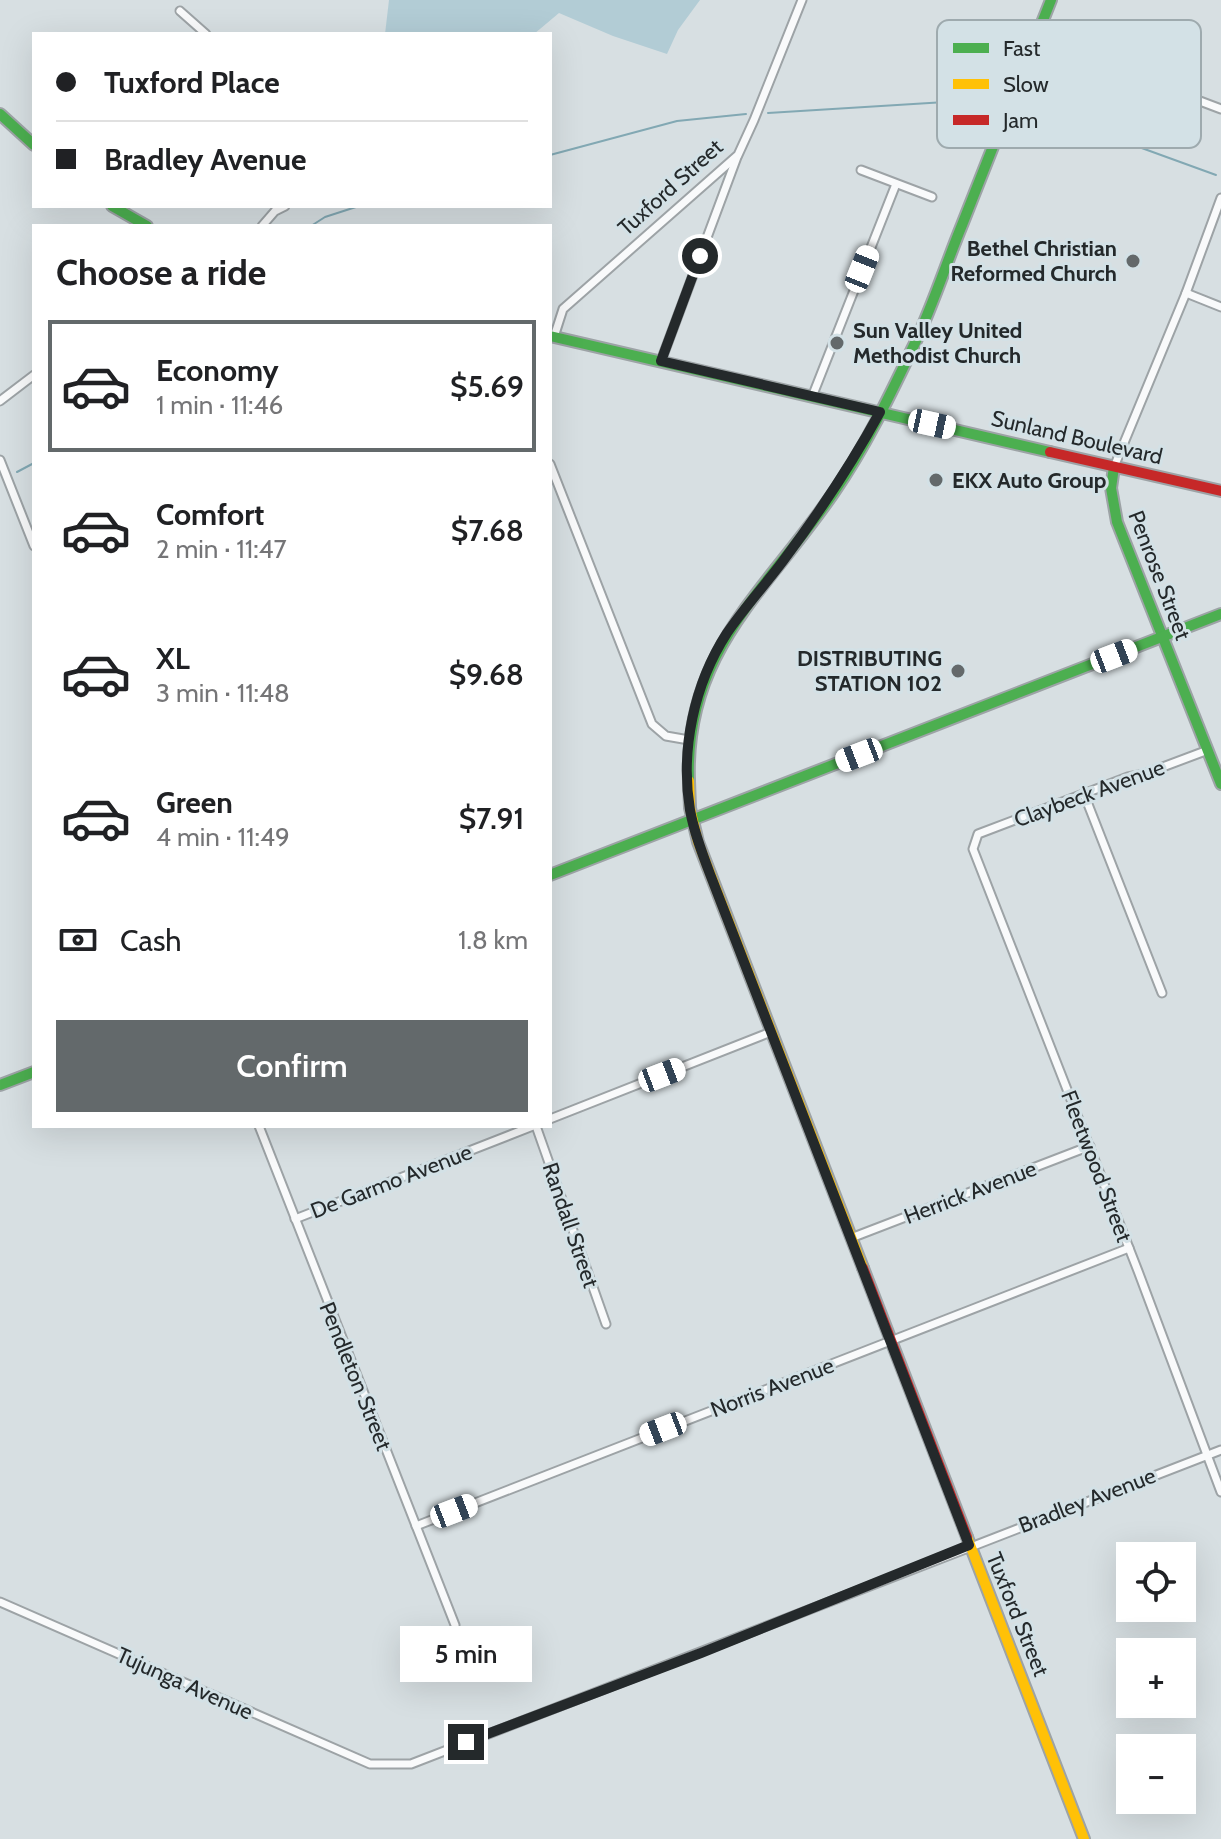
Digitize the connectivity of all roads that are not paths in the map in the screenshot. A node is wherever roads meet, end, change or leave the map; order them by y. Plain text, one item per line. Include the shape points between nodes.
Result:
1 (802, 0) edge
2 (1051, 0) edge
3 (180, 11) dead end
4 (1043, 20) edge
5 (204, 32) edge
6 (1201, 101) edge
7 (1221, 109) edge
8 (0, 114) edge
9 (32, 143) edge
10 (992, 148) edge
11 (738, 155) junction
12 (861, 170) dead end
13 (896, 184) junction
14 (932, 197) dead end
15 (1221, 198) edge
16 (116, 208) edge
17 (144, 224) edge
18 (1186, 293) junction
19 (1221, 307) edge
20 (552, 337) edge
21 (661, 361) junction
22 (32, 377) edge
23 (812, 397) junction
24 (0, 401) edge
25 (880, 412) junction
26 (0, 460) edge
27 (1114, 467) junction
28 (552, 469) edge
29 (1221, 491) edge
30 (32, 541) edge
31 (1221, 614) edge
32 (1161, 637) junction
33 (689, 740) junction
34 (1208, 750) junction
35 (1221, 784) edge
36 (1084, 794) junction
37 (692, 820) junction
38 (974, 840) joint
39 (552, 874) edge
40 (1162, 993) dead end
41 (771, 1032) junction
42 (32, 1073) edge
43 (0, 1085) edge
44 (552, 1118) edge
45 (260, 1128) edge
46 (530, 1128) edge
47 (536, 1128) edge
48 (1090, 1146) junction
49 (295, 1219) junction
50 (851, 1238) junction
51 (1129, 1248) junction
52 (606, 1324) dead end
53 (891, 1341) junction
54 (1221, 1450) edge
55 (1208, 1455) junction
56 (1221, 1492) edge
57 (416, 1526) junction
58 (969, 1545) junction
59 (0, 1602) edge
60 (455, 1625) dead end
61 (370, 1764) joint
62 (1084, 1839) edge

1 - 11 street, Tuxford Street
2 - 4 main road, Tuxford Street
3 - 5 street
6 - 7 street
8 - 9 main road
10 - 25 main road, Tuxford Street via 916,340
11 - 20 street, Tuxford Street via 563,309
11 - 21 street
12 - 13 street
13 - 14 street
13 - 23 street
15 - 18 street, Penrose Street
16 - 17 main road
18 - 19 street
18 - 27 street, Penrose Street
20 - 21 main road, Sunland Boulevard
21 - 23 main road, Sunland Boulevard
22 - 24 street
23 - 25 main road, Sunland Boulevard
25 - 27 main road, Sunland Boulevard
25 - 33 main road, Tuxford Street via 835,491 718,649 698,698
26 - 30 street
27 - 29 main road, Sunland Boulevard
27 - 32 main road, Penrose Street via 1112,506
28 - 33 street via 652,724 666,736
31 - 32 main road
32 - 34 main road, Penrose Street
32 - 37 main road
33 - 37 main road, Tuxford Street
34 - 35 main road, Penrose Street
34 - 36 street, Claybeck Avenue
36 - 38 street, Claybeck Avenue
36 - 40 street
37 - 39 main road
37 - 41 main road, Tuxford Street
38 - 48 street, Fleetwood Street via 973,849
41 - 44 street
41 - 50 main road, Tuxford Street
42 - 43 main road
45 - 49 street, Pendleton Street
46 - 49 street, De Garmo Avenue
47 - 52 street, Randall Street
48 - 50 street, Herrick Avenue
48 - 51 street, Fleetwood Street
49 - 57 street, Pendleton Street
50 - 53 main road, Tuxford Street
51 - 53 street, Norris Avenue
51 - 55 street, Fleetwood Street
53 - 57 street, Norris Avenue
53 - 58 main road, Tuxford Street
54 - 55 street, Bradley Avenue
55 - 56 street, Fleetwood Street
55 - 58 street, Bradley Avenue
57 - 60 street, Pendleton Street
58 - 61 street, Bradley Avenue via 411,1764
58 - 62 main road, Tuxford Street
59 - 61 street, Tujunga Avenue

